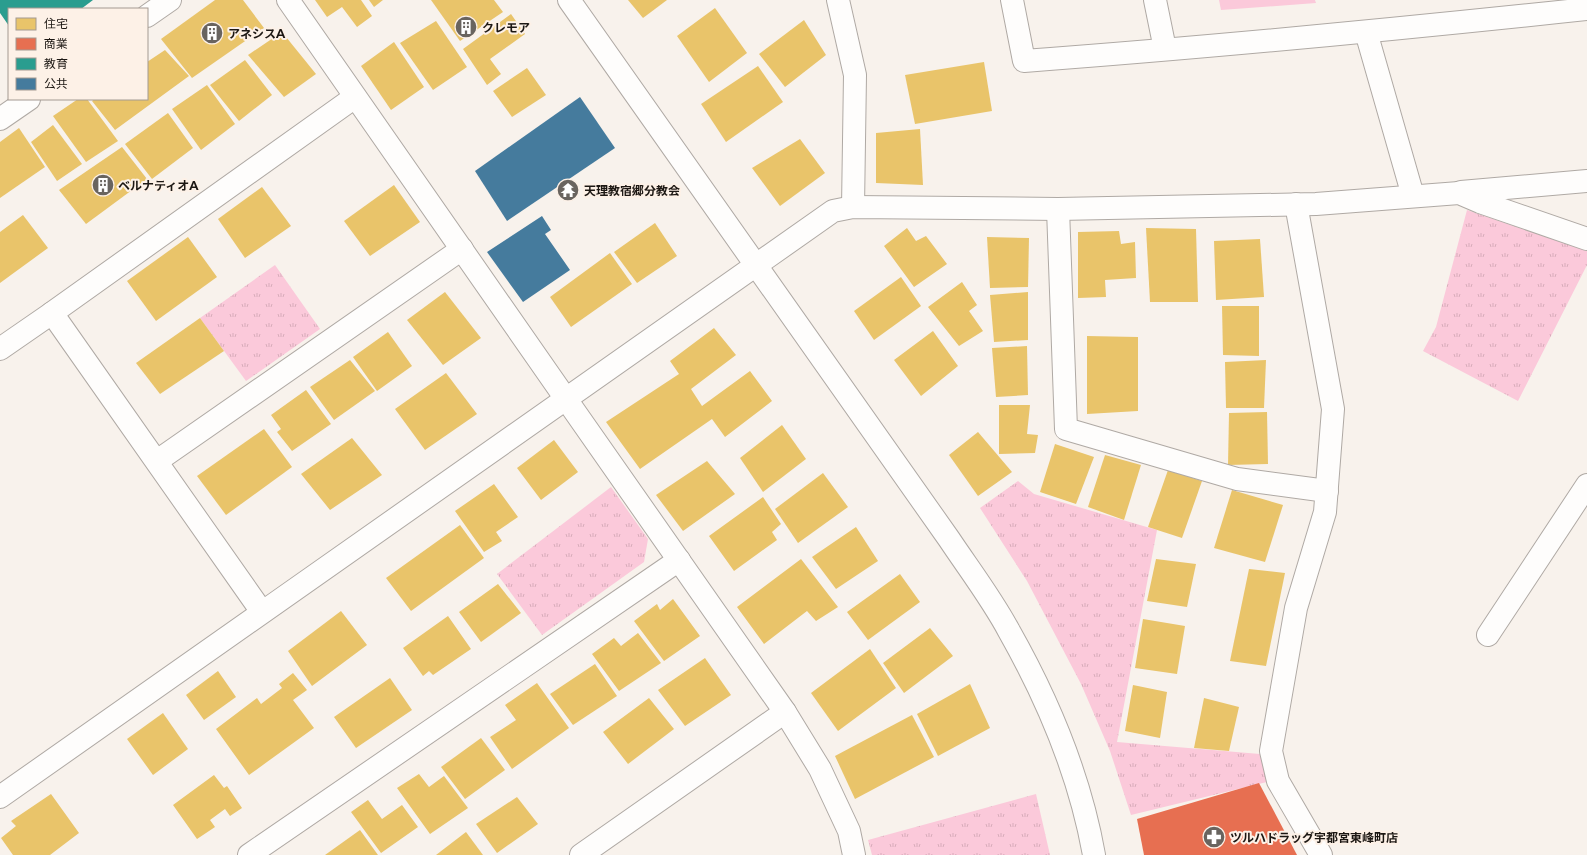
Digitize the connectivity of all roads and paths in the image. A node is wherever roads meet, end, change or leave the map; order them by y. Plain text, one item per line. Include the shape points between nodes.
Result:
1 (170, 0) edge
2 (288, 0) edge
3 (569, 0) edge
4 (838, 0) edge
5 (1012, 0) edge
6 (1155, 0) edge
7 (1587, 9) edge
8 (148, 15) edge
9 (1366, 32) junction
10 (1164, 49) junction
11 (355, 97) junction
12 (28, 100) edge
13 (0, 119) edge
14 (1587, 181) edge
15 (1459, 193) junction
16 (1412, 196) junction
17 (1296, 204) junction
18 (853, 207) junction
19 (1058, 209) junction
20 (1587, 239) edge
21 (462, 249) junction
22 (757, 265) junction
23 (52, 313) junction
24 (0, 349) edge
25 (566, 399) junction
26 (156, 461) junction
27 (1587, 485) edge
28 (1326, 491) junction
29 (679, 560) junction
30 (262, 612) junction
31 (1488, 635) dead end
32 (786, 712) junction
33 (0, 796) edge
34 (249, 855) edge
35 (581, 855) edge
36 (854, 855) edge
37 (1094, 855) edge
38 (1321, 855) edge

1 - 8 street
2 - 11 street
3 - 22 street
4 - 18 street via 855,75
5 - 10 street via 1024,61
6 - 10 street
7 - 9 street
9 - 10 street
9 - 16 street
11 - 21 street
11 - 23 street
12 - 13 street
14 - 15 street
15 - 16 street
15 - 20 street
16 - 17 street
17 - 19 street
17 - 28 street via 1333,409
18 - 19 street
18 - 22 street via 833,211
19 - 28 street via 1066,429 1237,480
21 - 25 street
21 - 26 street
22 - 25 street
22 - 37 street via 950,539 1009,630 1039,687 1070,760
23 - 24 street
23 - 26 street
25 - 29 street
25 - 30 street
26 - 30 street
27 - 31 street
28 - 38 street via 1325,512 1296,608 1271,750 1278,781
29 - 32 street
29 - 34 street
30 - 33 street
32 - 35 street
32 - 36 street via 820,769 849,831

